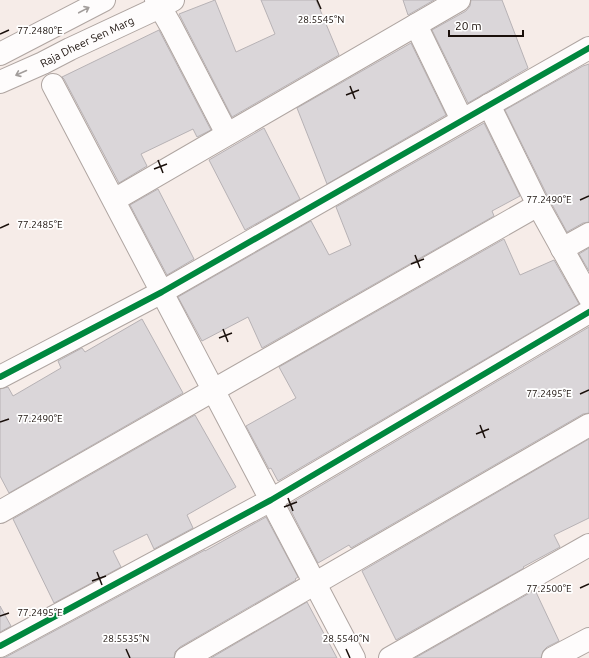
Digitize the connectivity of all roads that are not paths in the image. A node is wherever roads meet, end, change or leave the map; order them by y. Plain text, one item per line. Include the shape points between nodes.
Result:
1 (104, 0) edge
2 (459, 0) edge
3 (163, 2) edge
4 (416, 25) junction
5 (589, 48) edge
6 (0, 54) edge
7 (0, 82) edge
8 (53, 85) dead end
9 (490, 104) junction
10 (462, 120) junction
11 (227, 134) junction
12 (114, 200) junction
13 (538, 205) junction
14 (589, 234) edge
15 (562, 249) junction
16 (162, 292) junction
17 (589, 297) edge
18 (589, 312) edge
19 (0, 377) edge
20 (213, 390) junction
21 (589, 425) edge
22 (271, 500) junction
23 (0, 512) edge
24 (589, 545) edge
25 (315, 584) junction
26 (589, 639) edge
27 (0, 646) edge
28 (186, 658) edge
29 (354, 658) edge
30 (390, 658) edge
31 (553, 658) edge

6 -> 1 street
2 - 4 street
3 -> 7 street, Raja Dheer Sen Marg
3 - 11 street via 171,26
4 - 10 street
4 - 11 street
5 - 9 street
8 - 12 street
9 - 10 street
9 - 13 street
10 - 16 street
11 - 12 street
12 - 16 street
13 - 15 street
13 - 20 street
14 - 15 street
15 - 17 street
16 - 19 street
16 - 20 street
18 - 22 street
20 - 22 street
20 - 23 street
21 - 25 street
22 - 25 street
22 - 27 street
24 - 30 street
25 - 28 street
25 - 29 street
26 - 31 street

